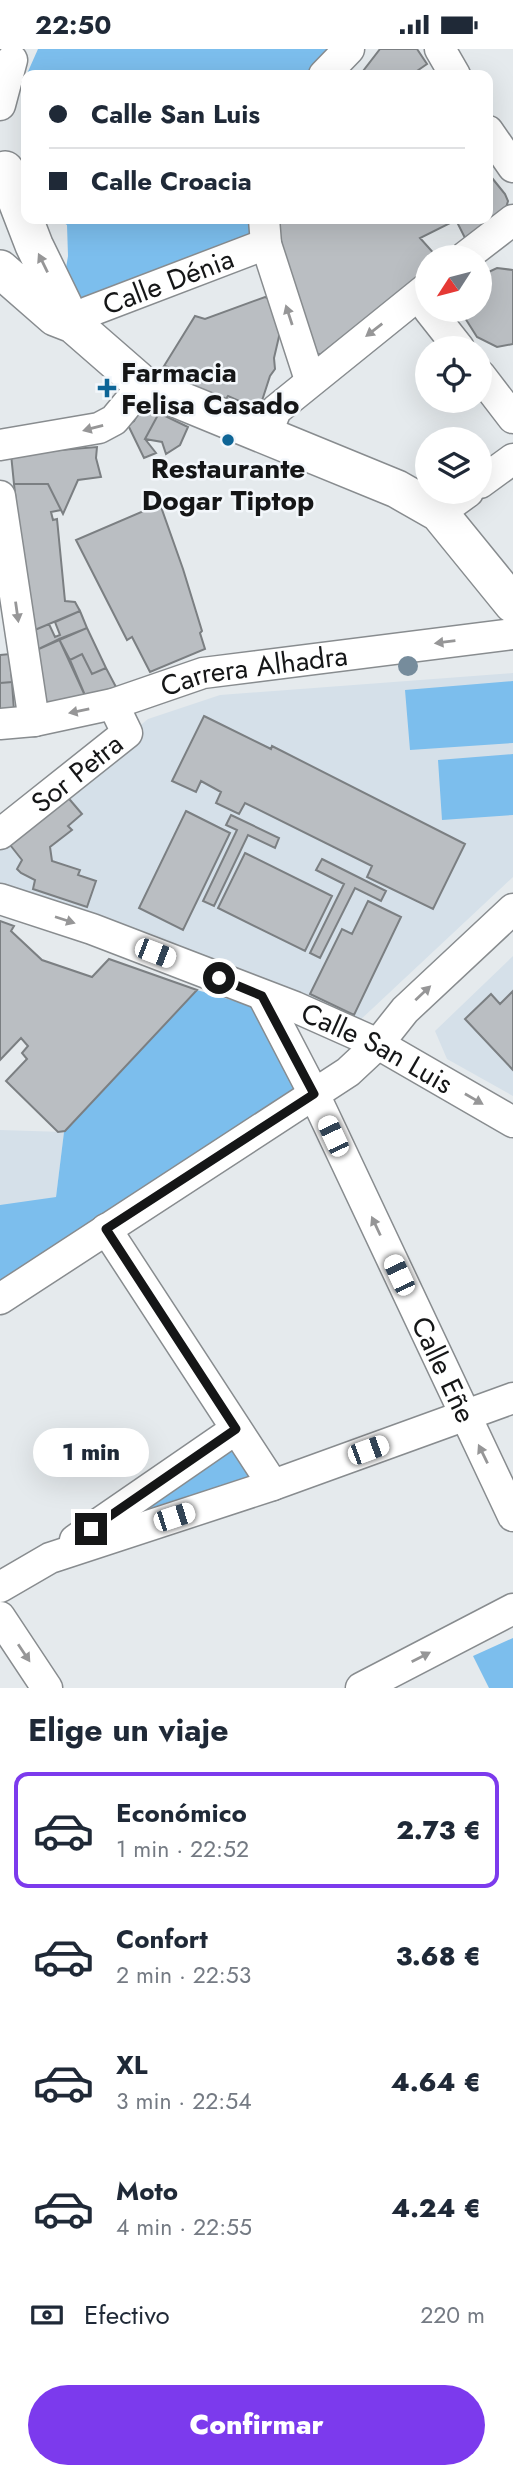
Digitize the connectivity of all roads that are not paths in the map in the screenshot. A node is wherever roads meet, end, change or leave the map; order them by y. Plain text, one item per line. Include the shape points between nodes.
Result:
1 (349, 49) edge
2 (440, 49) edge
3 (11, 59) edge
4 (329, 70) edge
5 (452, 70) edge
6 (0, 105) edge
7 (493, 138) edge
8 (513, 167) edge
9 (2, 175) edge
10 (21, 217) edge
11 (513, 220) edge
12 (24, 224) edge
13 (265, 232) edge
14 (481, 245) edge
15 (0, 269) edge
16 (415, 307) edge
17 (73, 324) junction
18 (310, 380) junction
19 (143, 384) junction
20 (492, 391) edge
21 (513, 418) edge
22 (266, 435) junction
23 (0, 445) edge
24 (513, 459) edge
25 (492, 475) edge
26 (0, 496) edge
27 (451, 504) edge
28 (439, 513) junction
29 (513, 604) edge
30 (513, 634) edge
31 (113, 704) junction
32 (34, 721) junction
33 (0, 724) edge
34 (0, 834) edge
35 (0, 899) edge
36 (513, 909) edge
37 (262, 996) junction
38 (378, 1044) junction
39 (314, 1094) junction
40 (513, 1122) edge
41 (106, 1229) junction
42 (0, 1299) edge
43 (513, 1398) edge
44 (464, 1415) junction
45 (236, 1429) junction
46 (273, 1485) junction
47 (513, 1516) edge
48 (50, 1558) junction
49 (0, 1587) edge
50 (513, 1609) edge
51 (0, 1617) edge
52 (47, 1688) edge
53 (361, 1688) edge

1 - 4 street
2 - 5 street
3 - 6 street
7 - 8 street
10 -> 9 main road
11 - 14 street
17 -> 12 main road
13 - 17 street, Calle Dénia via 88,312
18 -> 13 street
15 - 17 main road via 55,317
16 -> 18 street
17 - 19 main road
18 - 22 street via 276,410
19 - 22 main road
19 -> 23 street via 119,415 99,428
20 - 21 street
22 - 28 main road via 397,489
24 - 25 street
26 -> 32 street
27 - 28 street
28 - 29 main road
30 -> 31 street, Carrera Alhadra via 203,673
31 -> 32 street, Carrera Alhadra
31 - 34 street, Sor Petra via 127,733
32 - 33 street, Carrera Alhadra
35 -> 37 street, Calle San Luis via 92,929
38 -> 36 street via 405,1010
37 - 38 street, Calle San Luis
37 - 39 street, Calle Eñe
38 - 39 street via 348,1072
38 -> 40 street, Calle San Luis
39 - 41 street
44 -> 39 street, Calle Eñe
41 - 42 street
41 - 45 street
43 - 44 street
44 - 46 street
47 -> 44 street, Calle Eñe
45 - 46 street
45 - 48 street
46 - 48 street
48 - 49 street
53 -> 50 street
51 -> 52 street

